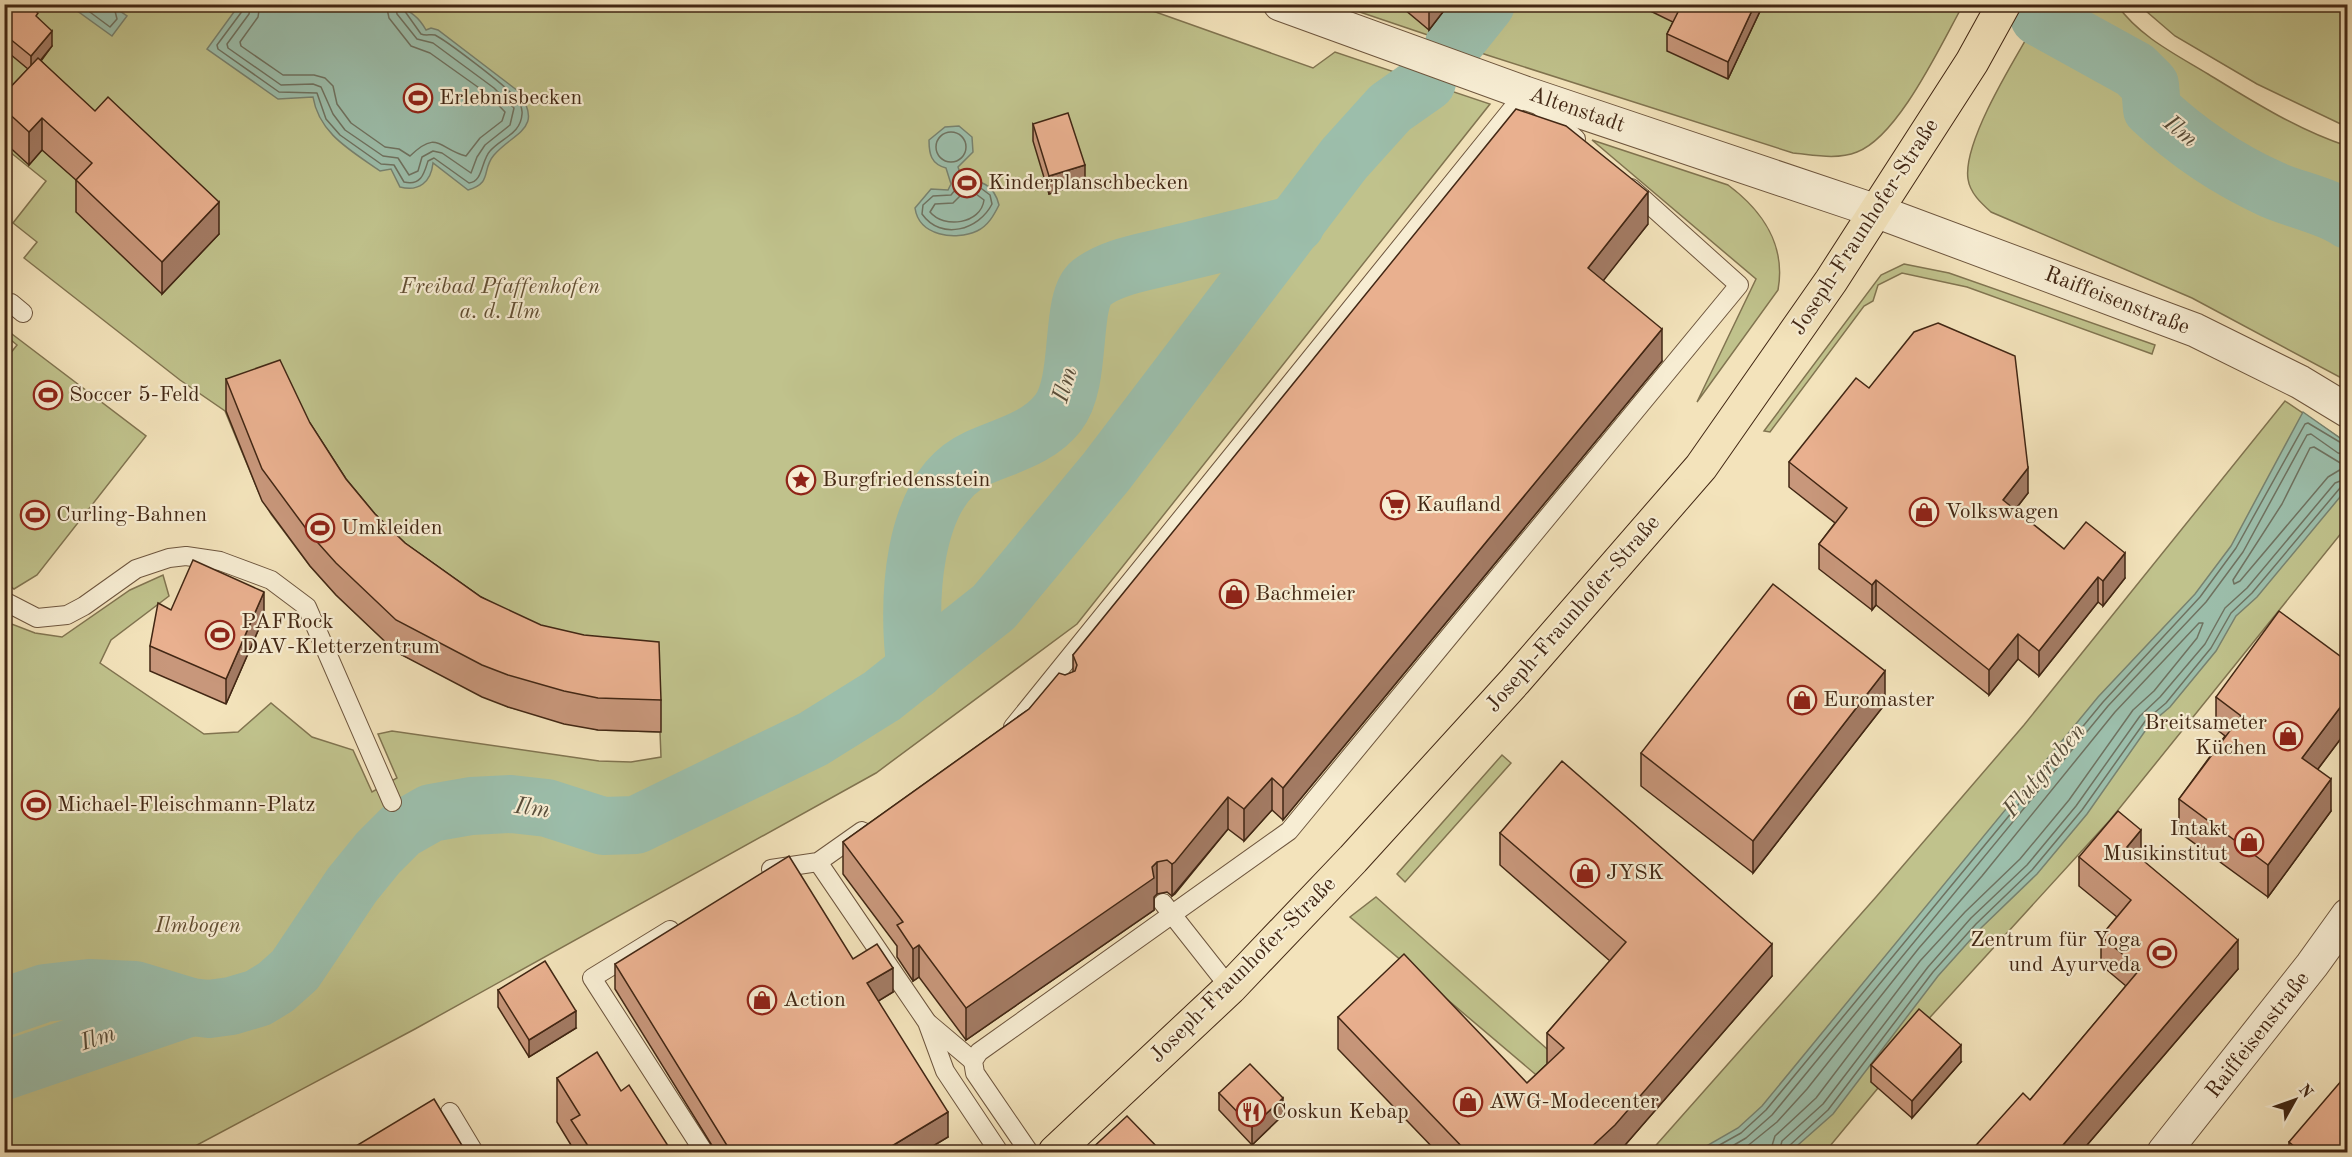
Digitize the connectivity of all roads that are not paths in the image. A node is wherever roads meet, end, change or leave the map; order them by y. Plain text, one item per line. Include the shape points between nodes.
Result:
1 (1280, 4) edge
2 (2004, 4) edge
3 (1525, 93) junction
4 (1593, 154) edge
5 (1619, 177) edge
6 (1876, 211) junction
7 (2348, 411) edge
8 (4, 601) edge
9 (1050, 684) junction
10 (1066, 696) edge
11 (998, 737) edge
12 (392, 802) dead end
13 (875, 822) edge
14 (818, 862) junction
15 (759, 876) edge
16 (1168, 910) junction
17 (2348, 915) edge
18 (681, 924) edge
19 (1230, 988) junction
20 (927, 1022) junction
21 (973, 1061) junction
22 (450, 1112) dead end
23 (474, 1152) edge
24 (704, 1152) edge
25 (999, 1152) edge
26 (1029, 1152) edge
27 (1055, 1152) edge
28 (2164, 1152) edge

1 - 3 street, Altenstadt
2 - 6 main road, Joseph-Fraunhofer-Straße via 1972,62
3 - 4 lane
3 - 6 street, Altenstadt
3 - 9 lane
5 - 16 lane via 1739,285 1289,831
6 - 7 street, Raiffeisenstraße via 2195,330
6 - 19 main road, Joseph-Fraunhofer-Straße via 1791,341 1701,467 1515,681
8 - 12 lane via 37,618 67,615 136,569 186,556 220,561 272,580 307,607
9 - 10 lane
9 - 11 lane via 1017,724
13 - 14 lane
14 - 15 lane via 769,870
14 - 20 lane
16 - 19 lane
16 - 21 lane via 979,1052
17 - 28 street, Raiffeisenstraße
18 - 24 lane via 592,978
19 - 27 main road, Joseph-Fraunhofer-Straße
20 - 21 lane
20 - 25 lane via 945,1071
21 - 26 lane via 975,1073
22 - 23 lane

